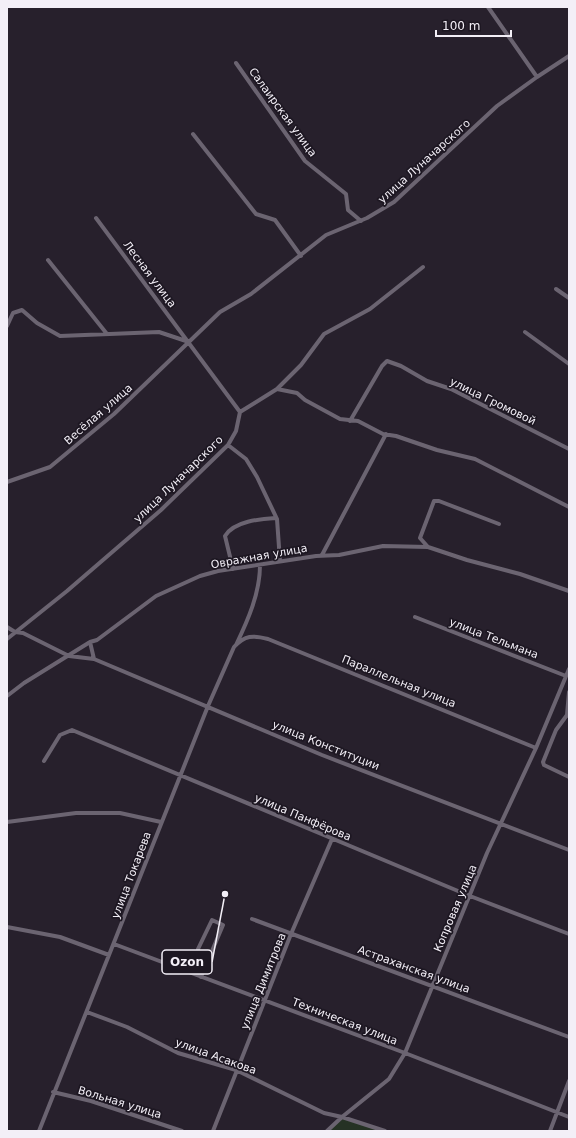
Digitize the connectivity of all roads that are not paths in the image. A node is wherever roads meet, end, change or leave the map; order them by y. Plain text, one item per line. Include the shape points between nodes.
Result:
1 (488, 7) edge
2 (569, 56) edge
3 (236, 63) dead end
4 (537, 77) junction
5 (193, 134) dead end
6 (96, 218) dead end
7 (361, 220) junction
8 (301, 256) junction
9 (48, 260) dead end
10 (423, 268) dead end
11 (556, 289) dead end
12 (569, 298) edge
13 (7, 326) edge
14 (525, 332) dead end
15 (106, 334) junction
16 (190, 342) junction
17 (569, 364) edge
18 (277, 389) junction
19 (240, 412) junction
20 (350, 421) junction
21 (385, 434) junction
22 (228, 445) junction
23 (569, 449) edge
24 (7, 482) edge
25 (569, 507) edge
26 (276, 518) junction
27 (500, 524) dead end
28 (428, 547) junction
29 (322, 555) junction
30 (280, 561) junction
31 (260, 566) junction
32 (233, 569) junction
33 (569, 592) edge
34 (415, 617) dead end
35 (7, 627) edge
36 (15, 632) junction
37 (253, 635) joint
38 (7, 639) edge
39 (90, 642) junction
40 (234, 648) junction
41 (69, 656) junction
42 (94, 658) junction
43 (569, 669) edge
44 (566, 676) junction
45 (569, 692) edge
46 (7, 696) edge
47 (208, 706) junction
48 (568, 716) edge
49 (536, 748) junction
50 (44, 761) dead end
51 (180, 776) junction
52 (569, 776) edge
53 (7, 822) edge
54 (161, 822) junction
55 (502, 824) junction
56 (332, 839) junction
57 (569, 850) edge
58 (470, 896) junction
59 (252, 919) dead end
60 (7, 927) edge
61 (291, 934) junction
62 (569, 934) edge
63 (114, 944) junction
64 (109, 955) junction
65 (208, 958) junction
66 (201, 977) junction
67 (432, 985) junction
68 (266, 1000) junction
69 (87, 1012) junction
70 (569, 1038) edge
71 (405, 1053) junction
72 (236, 1070) junction
73 (569, 1081) edge
74 (53, 1092) junction
75 (557, 1112) junction
76 (342, 1117) junction
77 (569, 1117) edge
78 (39, 1131) edge
79 (182, 1131) edge
80 (213, 1131) edge
81 (327, 1131) edge
82 (385, 1131) edge
83 (550, 1131) edge

1 - 4 street
2 - 4 street, улица Луначарского
3 - 7 street, Салаирская улица via 306,162 346,194 348,210
4 - 7 street, улица Луначарского via 497,106 394,202
5 - 8 street via 256,214 275,220
6 - 16 street, Лесная улица
7 - 8 street, улица Луначарского via 326,235
8 - 16 street, улица Луначарского via 251,294 220,312
9 - 15 street
10 - 18 street via 370,309 324,334 301,365
11 - 12 street
13 - 15 street via 13,313 22,310 60,336
14 - 17 street
15 - 16 street via 159,332
16 - 19 street, Лесная улица
16 - 24 street, Весёлая улица via 114,414 50,467
18 - 19 street
18 - 20 street via 297,393 328,413
19 - 22 street, улица Луначарского via 236,431
20 - 21 street via 358,421
20 - 23 street, улица Громовой via 387,361 452,389
21 - 25 street via 475,459
21 - 29 street
22 - 26 street via 246,459
22 - 36 street, улица Луначарского via 161,510
26 - 30 street
26 - 32 street via 254,520 228,530 224,536
27 - 28 street via 439,501 434,502 420,538
28 - 29 street, Овражная улица via 384,546 339,555
28 - 33 street, Овражная улица via 520,574
29 - 30 street, Овражная улица
30 - 31 street, Овражная улица
31 - 32 street, Овражная улица
31 - 40 street via 259,583 253,603
32 - 39 street, Овражная улица via 200,576 156,596 97,640
34 - 44 street, улица Тельмана
35 - 36 street
36 - 38 street, улица Луначарского
36 - 41 street via 23,633
37 - 40 street, улица Токарева
37 - 49 street, Параллельная улица
39 - 41 street, Овражная улица
39 - 42 street
40 - 47 street, улица Токарева
41 - 42 street, улица Конституции
41 - 46 street, Овражная улица
42 - 47 street, улица Конституции
43 - 44 street, Копровая улица
44 - 49 street, Копровая улица
45 - 48 street
47 - 51 street, улица Токарева
47 - 55 street, улица Конституции via 322,755
48 - 52 street via 556,730 543,762 544,765
49 - 55 street, Копровая улица
50 - 51 street, улица Панфёрова via 60,735 72,730
51 - 54 street, улица Токарева
51 - 56 street, улица Панфёрова
53 - 54 street via 76,813 120,813
54 - 63 street, улица Токарева
55 - 57 street, улица Конституции
55 - 58 street, Копровая улица
56 - 58 street, улица Панфёрова
56 - 61 street, улица Димитрова
58 - 62 street, улица Панфёрова
58 - 67 street, Копровая улица
59 - 61 street, Астраханская улица
60 - 64 street via 60,937
61 - 67 street, Астраханская улица
61 - 68 street, улица Димитрова
63 - 64 street, улица Токарева
63 - 66 street, Техническая улица
64 - 69 street, улица Токарева
65 - 65 street via 223,925 212,920 198,949 199,955
65 - 66 street
66 - 68 street, Техническая улица
67 - 70 street, Астраханская улица
67 - 71 street, Копровая улица
68 - 71 street, Техническая улица
68 - 72 street, улица Димитрова
69 - 72 street, улица Асакова via 127,1027 178,1053
69 - 74 street, улица Токарева
71 - 75 street, Техническая улица
71 - 76 street, Копровая улица via 388,1079
72 - 76 street, улица Асакова via 324,1113
72 - 80 street, улица Димитрова
73 - 75 street
74 - 78 street, улица Токарева
74 - 79 street, Вольная улица
75 - 77 street, Техническая улица
75 - 83 street
76 - 81 street, Копровая улица
76 - 82 street, улица Асакова

